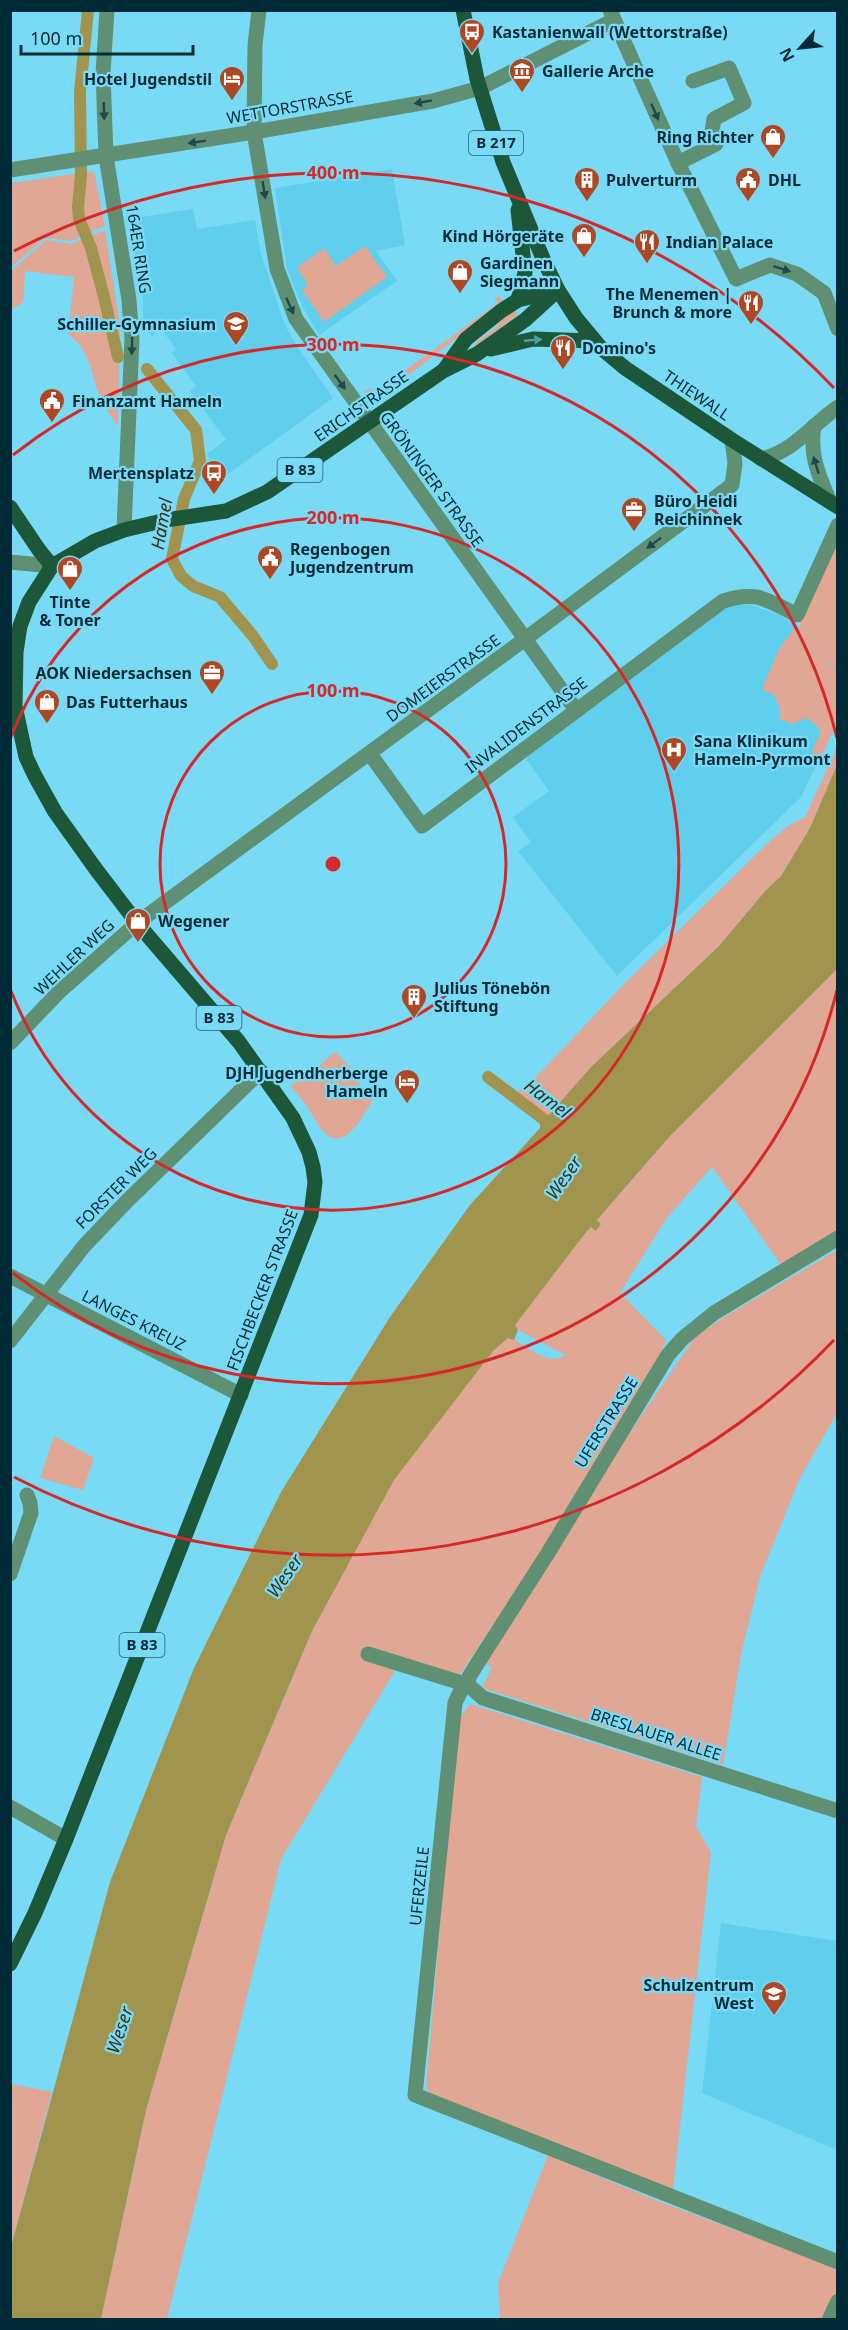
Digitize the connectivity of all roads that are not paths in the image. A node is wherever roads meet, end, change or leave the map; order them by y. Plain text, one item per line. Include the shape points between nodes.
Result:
1 (107, 10) edge
2 (259, 10) edge
3 (463, 10) edge
4 (612, 15) edge
5 (693, 81) dead end
6 (480, 88) junction
7 (254, 132) junction
8 (99, 157) junction
9 (678, 163) junction
10 (10, 170) edge
11 (516, 195) junction
12 (558, 290) junction
13 (831, 290) edge
14 (518, 300) junction
15 (837, 329) edge
16 (594, 341) junction
17 (477, 354) junction
18 (443, 371) junction
19 (837, 407) edge
20 (369, 422) junction
21 (814, 426) junction
22 (732, 440) junction
23 (761, 459) junction
24 (834, 504) edge
25 (10, 507) edge
26 (837, 525) edge
27 (124, 530) junction
28 (10, 562) edge
29 (52, 566) junction
30 (525, 639) junction
31 (13, 707) edge
32 (581, 707) junction
33 (370, 754) junction
34 (137, 923) junction
35 (10, 1043) edge
36 (261, 1071) junction
37 (837, 1238) edge
38 (10, 1276) edge
39 (48, 1295) junction
40 (10, 1341) edge
41 (241, 1395) junction
42 (27, 1495) dead end
43 (10, 1574) edge
44 (368, 1654) dead end
45 (468, 1685) junction
46 (10, 1807) edge
47 (837, 1811) edge
48 (66, 1839) junction
49 (10, 1964) edge
50 (837, 2262) edge
51 (837, 2301) edge
52 (829, 2319) edge

1 -> 8 street, 164ER RING
2 - 7 street, GRÖNINGER STRASSE
3 - 6 main road, B 217
4 - 6 street, WETTORSTRASSE
4 -> 9 street
5 - 9 street via 729,68 744,103 714,119 716,144
6 -> 7 street, WETTORSTRASSE via 433,101
6 - 11 main road, B 217
7 -> 8 street, WETTORSTRASSE
7 -> 20 street, GRÖNINGER STRASSE via 284,292 310,341
8 - 10 street, WETTORSTRASSE
8 -> 27 street, 164ER RING via 129,300 132,339
9 -> 13 street via 736,279 770,265
11 - 12 main road, B 217
11 - 14 main road via 525,273
12 - 14 main road, ERICHSTRASSE / B 83
12 - 16 main road, THIEWALL
12 - 17 main road, ERICHSTRASSE / B 83 via 525,320
13 - 15 street
14 - 18 main road, ERICHSTRASSE / B 83 via 466,339
17 -> 16 main road, B 83 via 533,339
16 - 22 main road, THIEWALL via 625,368
17 - 18 main road, ERICHSTRASSE / B 83
18 - 20 main road, ERICHSTRASSE / B 83
19 - 21 street
20 - 27 main road, ERICHSTRASSE / B 83 via 267,492 226,512
20 - 30 street, GRÖNINGER STRASSE
21 - 23 street via 776,456
24 -> 21 street via 815,465
22 - 23 main road, THIEWALL
22 -> 30 street, DOMEIERSTRASSE via 732,485
23 - 24 main road, THIEWALL
25 - 29 main road
26 - 32 street, INVALIDENSTRASSE via 797,615 759,597 741,595 723,602
27 - 29 main road, B 83 via 95,541
28 - 29 street
29 - 31 main road, B 83 via 20,626
30 - 32 street, GRÖNINGER STRASSE
30 - 33 street, DOMEIERSTRASSE
31 - 34 main road, FISCHBECKER STRASSE / B 83 via 34,776 55,812
32 - 33 street, INVALIDENSTRASSE via 422,826
33 - 34 street, DOMEIERSTRASSE
34 - 35 street, WEHLER WEG via 59,992
34 - 36 main road, FISCHBECKER STRASSE / B 83
36 - 39 street, FORSTER WEG via 84,1246
36 - 41 main road, FISCHBECKER STRASSE / B 83 via 302,1136 315,1182 311,1215
37 - 45 street, UFERSTRASSE via 714,1313 668,1355 477,1664
38 - 39 street, LANGES KREUZ
39 - 40 street, FORSTER WEG
39 - 41 street, LANGES KREUZ
41 - 48 main road, FISCHBECKER STRASSE / B 83
42 - 43 street via 31,1513
44 - 45 street, BRESLAUER ALLEE
45 - 47 street, BRESLAUER ALLEE via 483,1698
45 - 50 street, UFERZEILE via 455,1703 415,2095
46 - 48 street
48 - 49 main road, B 83
51 - 52 street

